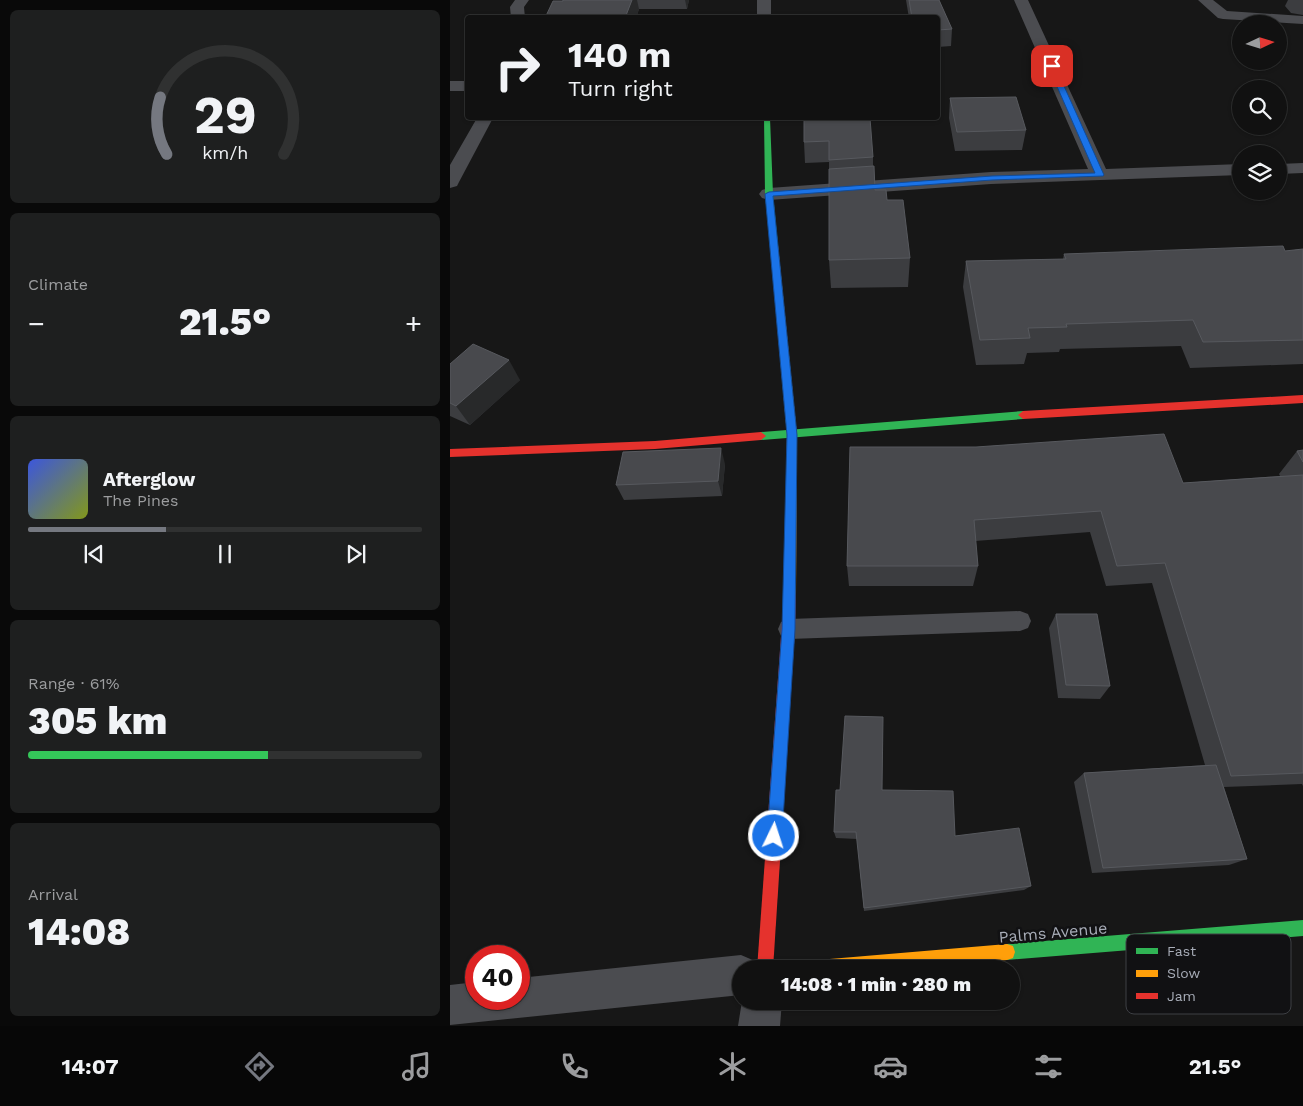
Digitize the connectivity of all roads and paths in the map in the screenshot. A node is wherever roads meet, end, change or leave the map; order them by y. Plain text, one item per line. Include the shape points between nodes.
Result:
1 (522, 0) edge
2 (764, 0) edge
3 (1021, 0) edge
4 (1205, 0) edge
5 (518, 15) edge
6 (764, 15) edge
7 (1303, 20) edge
8 (450, 86) edge
9 (465, 86) edge
10 (485, 120) edge
11 (767, 120) edge
12 (1303, 168) edge
13 (1287, 169) edge
14 (1232, 170) edge
15 (1100, 175) junction
16 (450, 182) edge
17 (769, 194) junction
18 (1303, 399) edge
19 (792, 435) junction
20 (450, 453) edge
21 (1020, 621) dead end
22 (789, 629) junction
23 (1303, 928) edge
24 (1230, 934) edge
25 (1126, 943) edge
26 (766, 960) edge
27 (915, 960) edge
28 (732, 976) edge
29 (530, 997) edge
30 (465, 1004) edge
31 (450, 1005) edge
32 (761, 1010) edge
33 (759, 1026) edge

1 - 5 street via 517,7
2 - 6 street
3 - 15 street
4 - 7 street via 1223,15
8 - 9 street
10 - 16 street
11 - 17 street
12 - 13 street
14 - 15 street
15 - 17 street via 992,178
17 - 19 street
18 - 19 street via 1053,413
19 - 20 street via 655,445
19 - 22 street
21 - 22 lane
22 - 26 street
23 - 24 street, Palms Avenue
25 - 27 street, Palms Avenue
28 - 29 street
30 - 31 street
32 - 33 street

